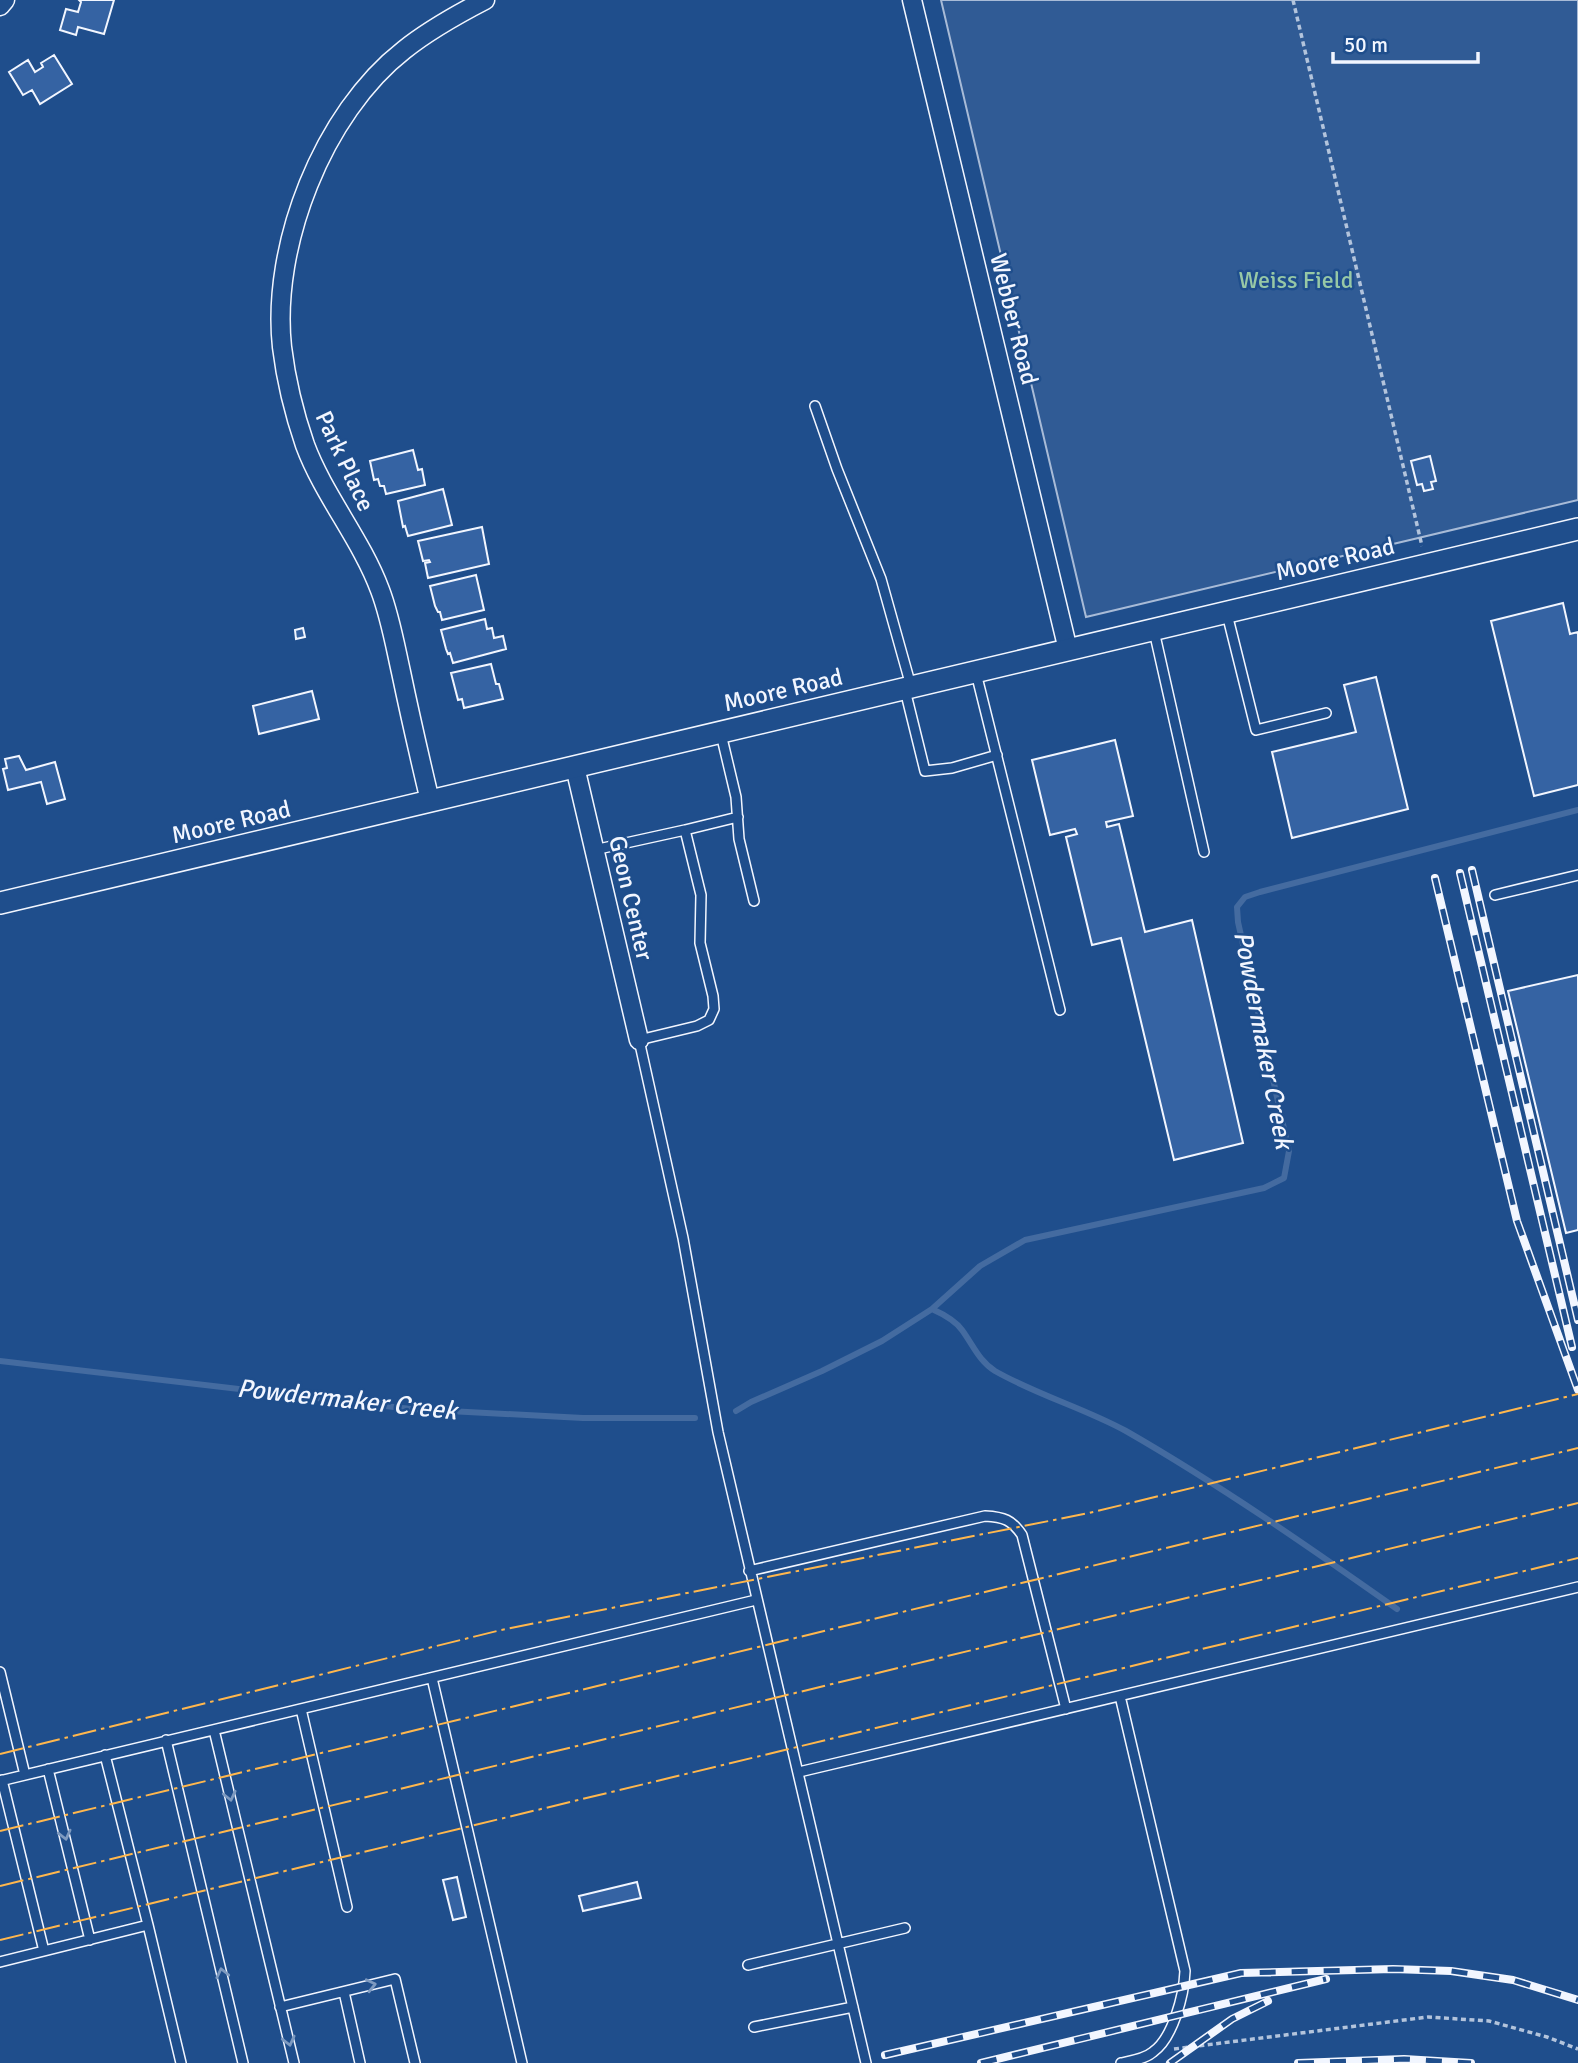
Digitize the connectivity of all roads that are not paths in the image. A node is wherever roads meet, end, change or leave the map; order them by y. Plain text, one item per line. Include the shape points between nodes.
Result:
1 (5, 0) edge
2 (485, 0) edge
3 (912, 0) edge
4 (0, 6) edge
5 (815, 406) dead end
6 (1578, 529) edge
7 (1227, 612) junction
8 (1154, 629) junction
9 (1068, 650) junction
10 (976, 671) junction
11 (908, 687) junction
12 (1326, 713) dead end
13 (720, 732) junction
14 (997, 755) junction
15 (575, 767) junction
16 (430, 801) junction
17 (738, 817) junction
18 (685, 830) junction
19 (594, 850) junction
20 (1204, 852) dead end
21 (1578, 875) edge
22 (1495, 895) dead end
23 (754, 901) dead end
24 (0, 903) edge
25 (1060, 1010) dead end
26 (639, 1040) junction
27 (750, 1571) junction
28 (1578, 1587) edge
29 (756, 1600) junction
30 (0, 1672) edge
31 (432, 1678) junction
32 (1120, 1696) junction
33 (302, 1709) junction
34 (1066, 1709) junction
35 (214, 1730) junction
36 (166, 1740) junction
37 (105, 1755) junction
38 (48, 1769) junction
39 (799, 1772) junction
40 (25, 1774) junction
41 (1, 1781) edge
42 (347, 1907) dead end
43 (148, 1925) junction
44 (905, 1928) dead end
45 (90, 1940) junction
46 (839, 1944) junction
47 (44, 1951) junction
48 (0, 1962) edge
49 (748, 1965) dead end
50 (344, 1992) junction
51 (281, 2007) junction
52 (853, 2007) junction
53 (754, 2027) dead end
54 (181, 2063) edge
55 (243, 2063) edge
56 (294, 2063) edge
57 (360, 2063) edge
58 (415, 2063) edge
59 (522, 2063) edge
60 (866, 2063) edge
61 (1121, 2063) edge

1 - 4 street
2 - 16 street, Park Place via 402,51 367,86 334,132 313,174 289,242 282,298 282,345 291,401 306,446 380,591
3 - 9 street, Webber Road
5 - 11 lane via 881,579
6 - 7 street, Moore Road
7 - 8 street, Moore Road
7 - 12 lane via 1256,730
8 - 9 street, Moore Road
8 - 20 lane
9 - 10 street, Moore Road
10 - 11 street, Moore Road
10 - 14 lane
11 - 13 street, Moore Road
11 - 14 lane via 925,772
13 - 15 street, Moore Road
13 - 17 lane
14 - 25 lane
15 - 16 street, Moore Road
15 - 19 street, Geon Center
16 - 24 street, Moore Road
17 - 18 lane
17 - 23 lane
18 - 19 lane
18 - 26 lane via 701,895 700,943 714,1009 709,1020 697,1026
19 - 26 street, Geon Center
21 - 22 lane
26 - 27 lane
27 - 29 lane
27 - 34 lane via 985,1516 1014,1522 1022,1535
28 - 32 lane
29 - 31 lane
29 - 39 lane
30 - 40 lane
31 - 33 lane
31 - 59 lane
32 - 34 lane
32 - 61 lane via 1185,1971 1176,2017 1165,2040 1153,2053
33 - 35 lane
33 - 42 lane
34 - 39 lane
35 - 36 lane
35 -> 51 lane
36 - 37 lane
55 -> 36 lane
37 - 38 lane
37 - 43 lane
38 - 40 lane
38 -> 45 lane
39 - 46 lane
40 - 41 lane
41 - 47 lane
43 - 45 lane
43 - 54 lane
44 - 46 lane
45 - 47 lane
46 - 49 lane
46 - 52 lane
47 - 48 lane
50 - 51 lane
50 - 57 lane
50 -> 58 lane via 395,1979
51 -> 56 lane
52 - 53 lane
52 - 60 lane

